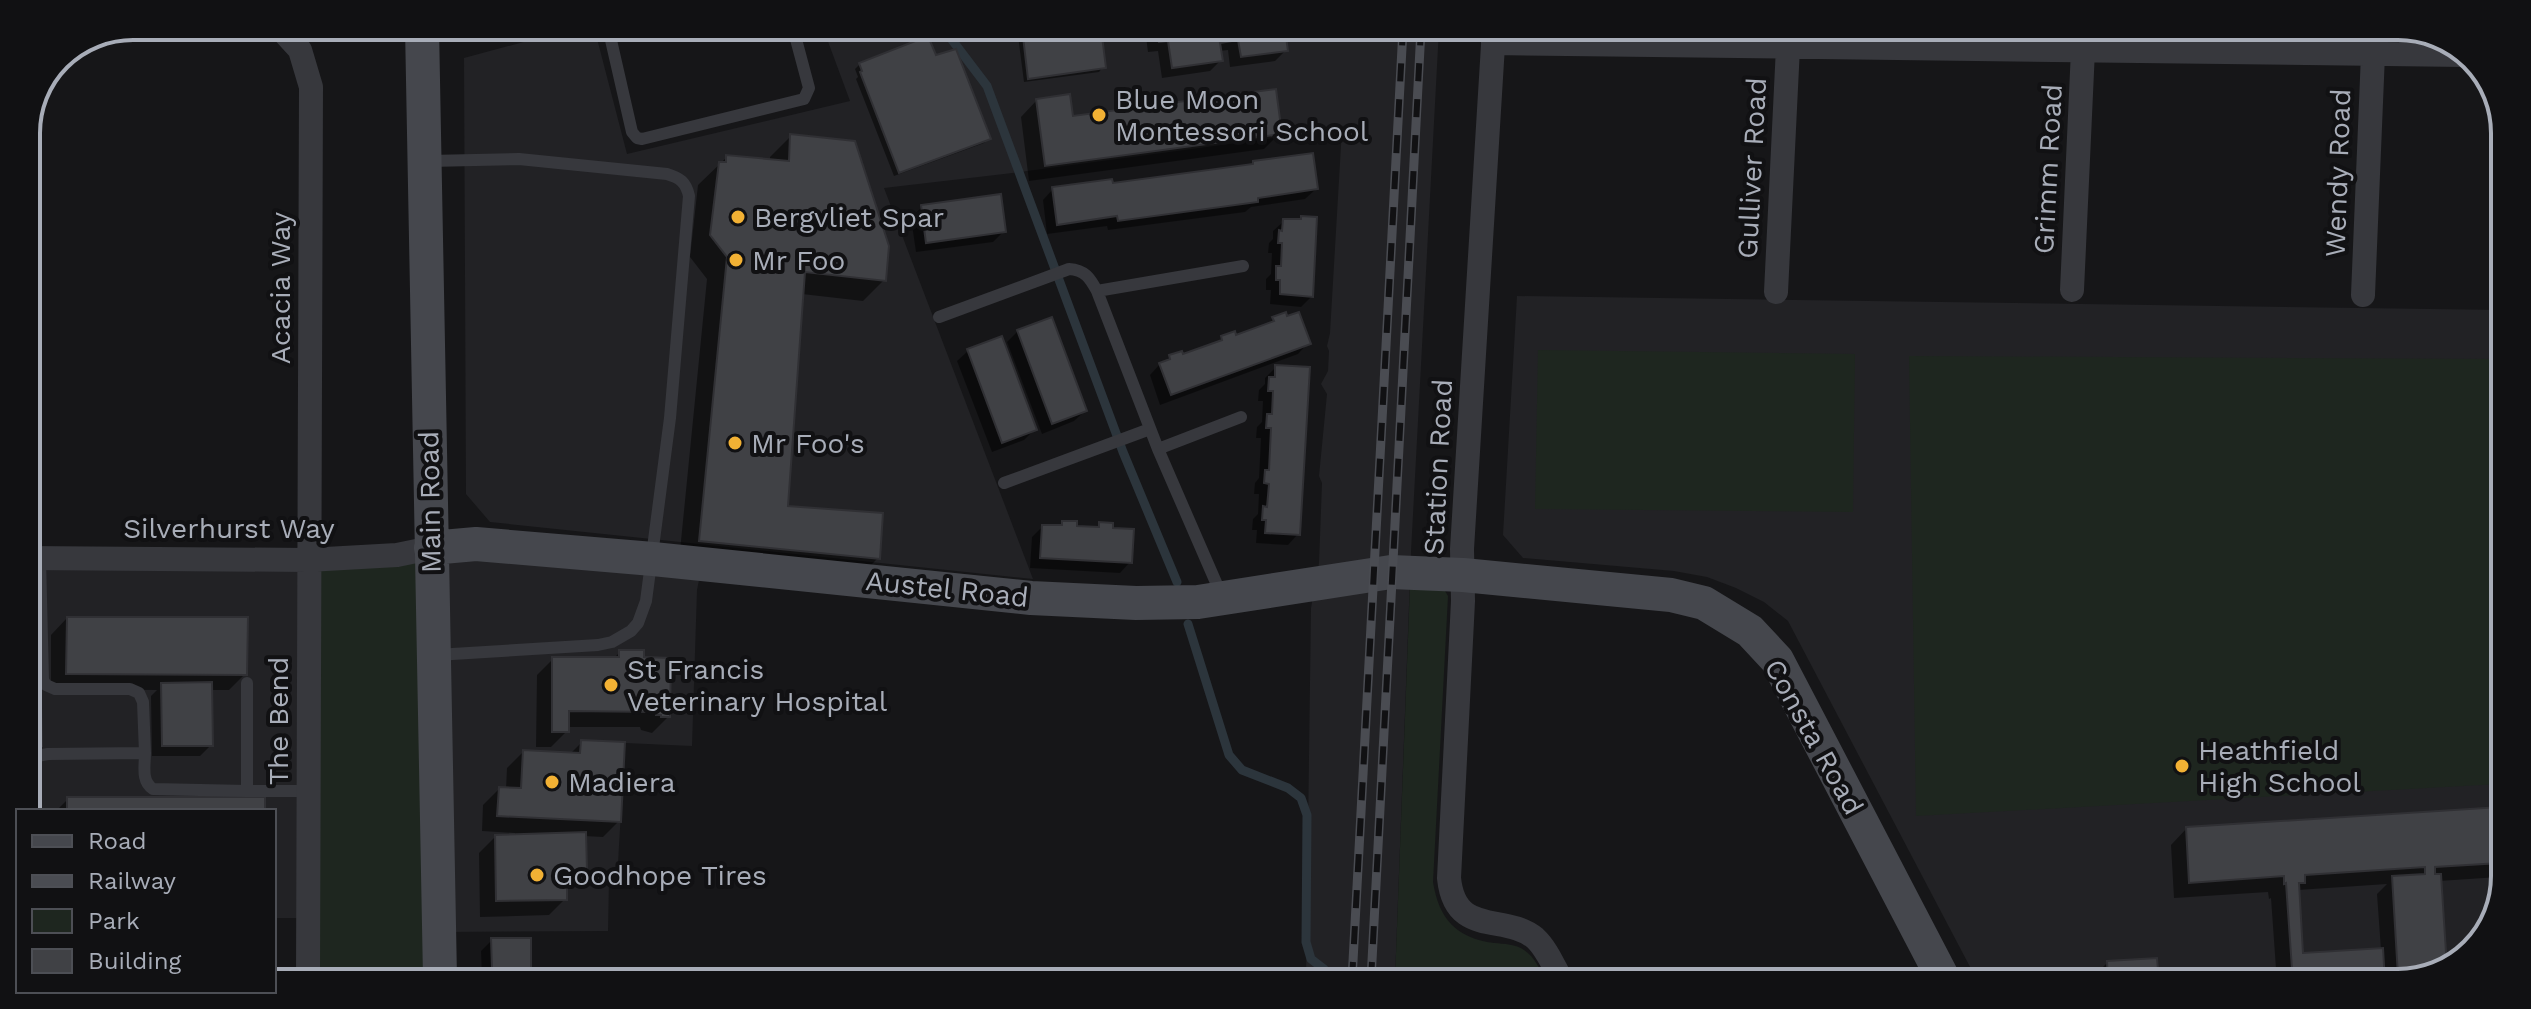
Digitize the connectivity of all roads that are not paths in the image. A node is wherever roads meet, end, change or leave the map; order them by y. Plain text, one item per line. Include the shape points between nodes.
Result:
1 (291, 40) edge
2 (422, 40) edge
3 (611, 40) edge
4 (796, 40) edge
5 (1494, 40) edge
6 (1601, 40) edge
7 (2417, 43) edge
8 (1788, 47) junction
9 (2083, 50) junction
10 (2373, 54) junction
11 (424, 161) junction
12 (1243, 266) dead end
13 (2072, 290) dead end
14 (1097, 291) junction
15 (1776, 292) dead end
16 (2363, 295) dead end
17 (939, 317) dead end
18 (1241, 417) dead end
19 (1150, 429) junction
20 (1158, 449) junction
21 (1004, 483) dead end
22 (431, 548) junction
23 (40, 558) edge
24 (653, 559) junction
25 (308, 560) junction
26 (1463, 575) junction
27 (1198, 601) junction
28 (40, 643) edge
29 (433, 655) junction
30 (247, 683) dead end
31 (145, 753) junction
32 (40, 755) edge
33 (247, 791) junction
34 (308, 791) junction
35 (308, 969) edge
36 (440, 969) edge
37 (1555, 969) edge
38 (1938, 969) edge

1 - 25 street, Acacia Way via 300,50 311,87
2 - 11 street, Main Road
3 - 4 lane via 632,132 642,139 804,99 809,88
5 - 26 street, Station Road
6 - 8 street
7 - 10 street
8 - 9 street
8 - 15 street, Gulliver Road
9 - 10 street
9 - 13 street, Grimm Road
10 - 16 street, Wendy Road
11 - 22 street, Main Road
11 - 24 lane via 519,159 667,174 687,186 689,213
12 - 14 lane
14 - 17 lane via 1085,273 1069,269
14 - 19 lane
18 - 20 lane
19 - 20 lane
19 - 21 lane
20 - 27 lane
22 - 24 street, Austel Road via 476,544
22 - 25 street, Silverhurst Way
22 - 29 street, Main Road
23 - 25 street, Silverhurst Way
24 - 27 street, Austel Road via 1031,598
24 - 29 lane via 638,623 612,642
25 - 34 street, The Bend
26 - 27 street, Austel Road via 1374,573
26 - 37 street, Station Road via 1450,889 1474,919 1533,937
26 - 38 street, Consta Road via 1671,595 1704,603 1750,631 1777,660
28 - 31 lane via 46,685 139,693
29 - 36 street, Main Road
30 - 33 lane
31 - 32 lane
31 - 33 lane via 145,777 153,789
33 - 34 lane
34 - 35 street, The Bend

